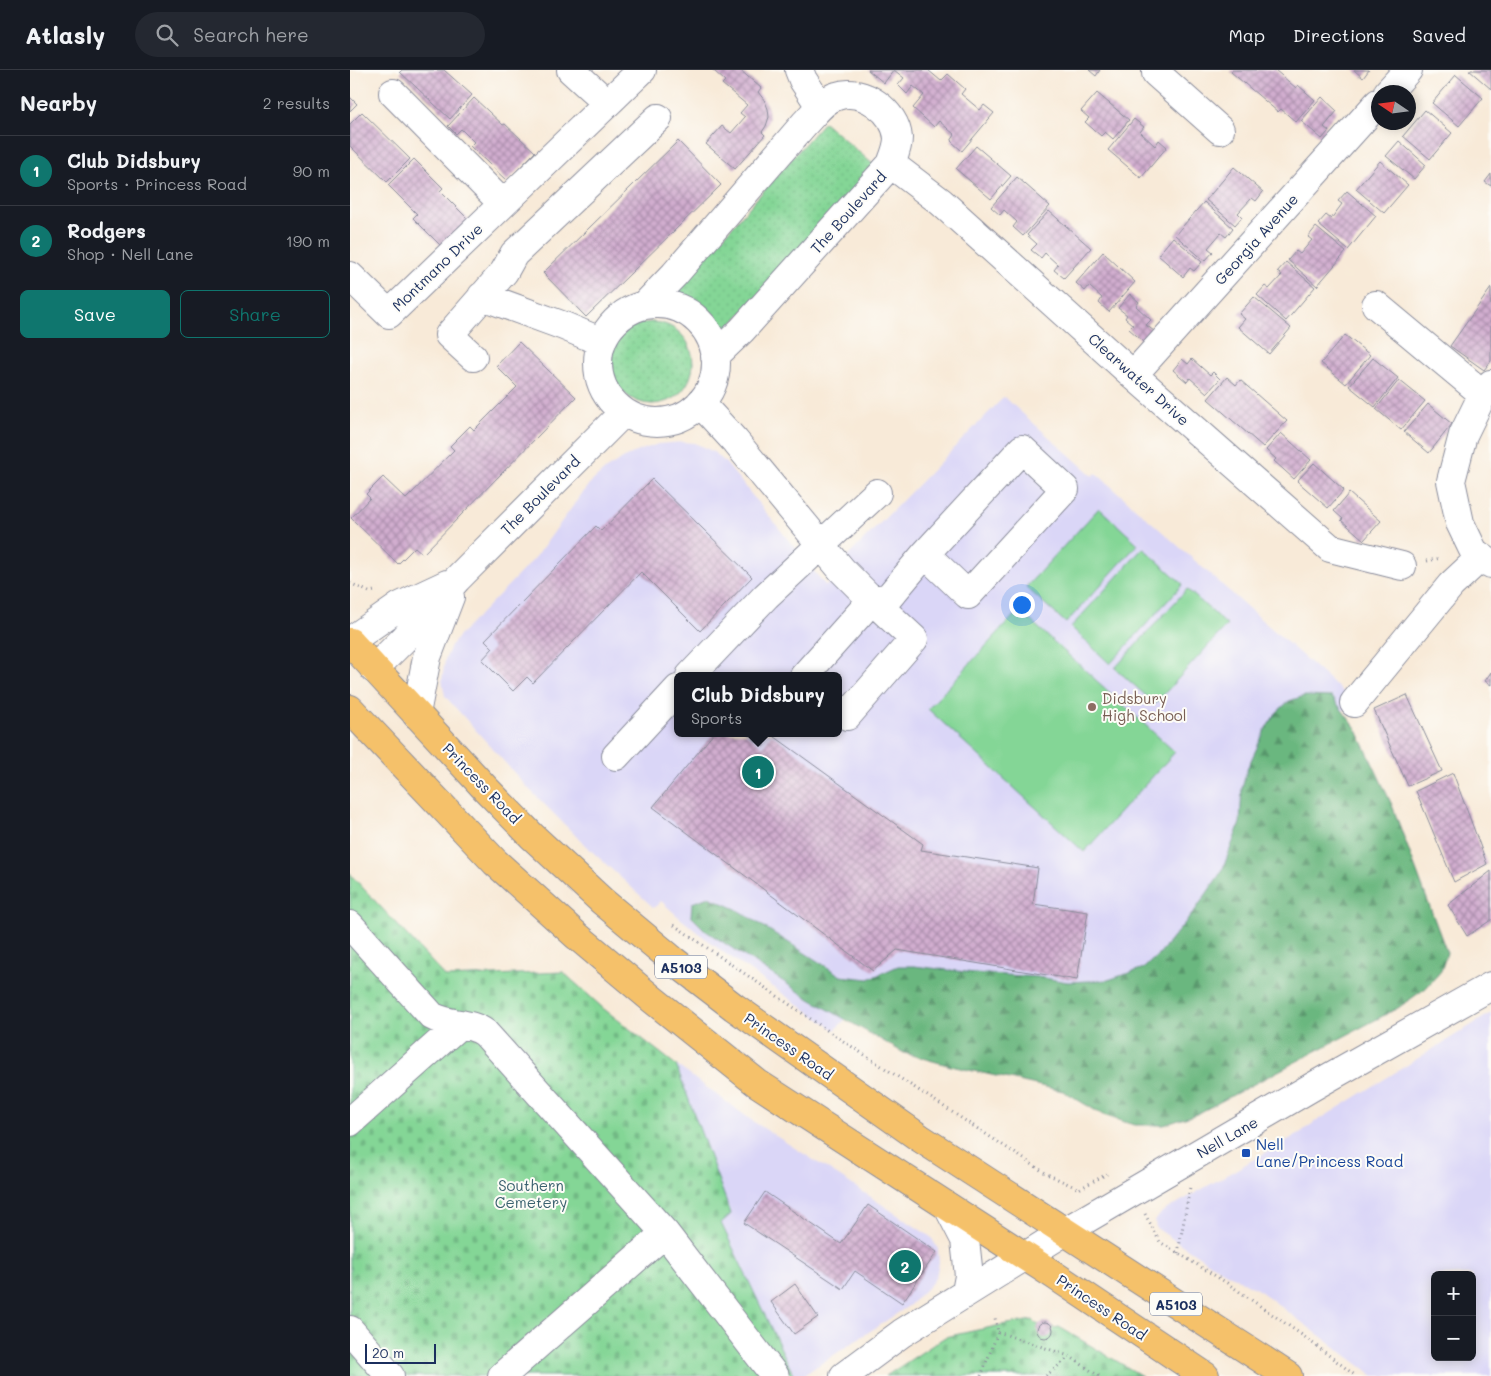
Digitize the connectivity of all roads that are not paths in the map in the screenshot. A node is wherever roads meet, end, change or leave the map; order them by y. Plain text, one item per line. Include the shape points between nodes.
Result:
1 (571, 70) edge
2 (642, 70) edge
3 (799, 70) edge
4 (1156, 70) edge
5 (1408, 70) edge
6 (1394, 85) edge
7 (393, 93) dead end
8 (607, 103) junction
9 (820, 106) junction
10 (1371, 111) edge
11 (658, 118) dead end
12 (1220, 130) dead end
13 (891, 164) junction
14 (504, 204) junction
15 (350, 276) edge
16 (482, 296) junction
17 (645, 305) junction
18 (1376, 305) dead end
19 (602, 342) junction
20 (715, 356) junction
21 (473, 357) dead end
22 (1133, 375) junction
23 (1487, 389) edge
24 (700, 404) junction
25 (624, 412) junction
26 (877, 493) dead end
27 (821, 544) junction
28 (925, 554) junction
29 (1482, 558) edge
30 (1402, 566) road end
31 (457, 579) junction
32 (872, 600) junction
33 (350, 641) edge
34 (362, 672) edge
35 (694, 672) edge
36 (808, 672) edge
37 (674, 693) edge
38 (1354, 703) dead end
39 (350, 709) edge
40 (842, 712) edge
41 (416, 714) junction
42 (616, 756) dead end
43 (350, 925) edge
44 (1491, 986) edge
45 (459, 1025) junction
46 (350, 1122) edge
47 (948, 1207) junction
48 (1064, 1232) junction
49 (665, 1233) junction
50 (1026, 1257) junction
51 (966, 1292) junction
52 (350, 1330) edge
53 (390, 1376) edge
54 (502, 1376) edge
55 (775, 1376) edge
56 (844, 1376) edge
57 (1205, 1376) edge
58 (1288, 1376) edge

1 - 8 street
2 - 8 street, Montmano Drive
3 - 9 street
4 - 12 street via 1156,74
5 - 6 street
7 - 14 street
8 - 14 street, Montmano Drive
9 - 13 street, The Boulevard via 828,99 845,94 862,97 881,107 895,126 898,139
9 - 17 street, The Boulevard
10 - 22 street, Georgia Avenue
11 - 16 street via 514,254 504,272
13 - 20 street, The Boulevard
13 - 22 street, Clearwater Drive via 941,202
14 - 15 street, Montmano Drive via 388,314
16 - 19 street
16 - 21 street via 449,335
17 - 19 street, The Boulevard via 626,312 612,325
17 - 20 street, The Boulevard via 662,304 694,316 706,329 714,345
18 - 23 street
19 - 25 street, The Boulevard via 598,361 601,380 610,398
20 - 24 street, The Boulevard via 714,380
22 - 30 street, Clearwater Drive via 1330,548
23 - 29 street via 1463,435 1451,481 1460,523
24 - 25 street, The Boulevard via 680,418 660,422 641,420
24 - 27 street
25 - 31 street, The Boulevard
26 - 27 street
27 - 32 street
27 - 35 street
28 - 28 street via 1022,449 1065,489 968,595
28 - 32 street via 888,598
29 - 38 street via 1451,584
31 - 33 street, The Boulevard via 400,606
31 - 34 street, The Boulevard via 404,639
31 - 41 street, The Boulevard via 427,657
32 - 36 street
32 - 40 street via 914,639 847,716
33 - 34 highway, Princess Road / A5103
34 - 41 highway, Princess Road / A5103
37 - 42 street
39 - 47 highway, Princess Road / A5103 via 495,862 652,999 757,1083
41 - 48 highway, Princess Road / A5103 via 532,836 602,901 674,961 920,1138
43 - 45 street via 432,1016
44 - 48 street, Nell Lane
45 - 46 street
45 - 49 street via 485,1032
47 - 50 highway, Princess Road / A5103
47 - 51 street via 965,1240 969,1276
48 - 50 street, Nell Lane
48 - 58 highway, Princess Road / A5103
49 - 54 street
49 - 55 street
50 - 51 street, Nell Lane
50 - 57 highway, Princess Road / A5103
51 - 56 street, Nell Lane via 902,1333
52 - 53 street

